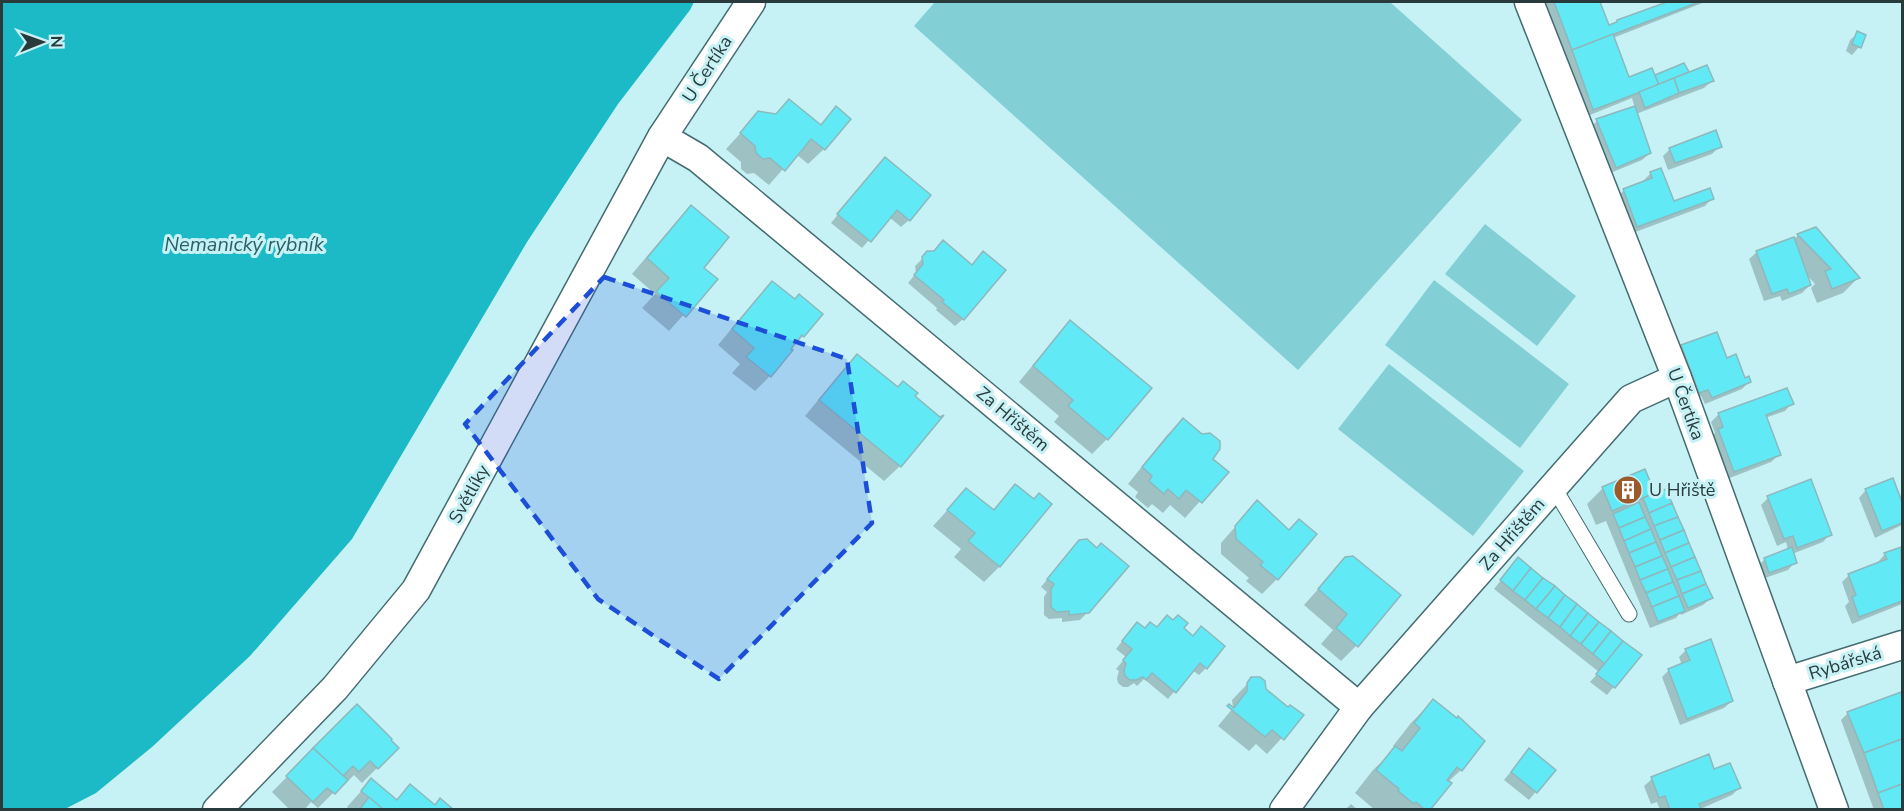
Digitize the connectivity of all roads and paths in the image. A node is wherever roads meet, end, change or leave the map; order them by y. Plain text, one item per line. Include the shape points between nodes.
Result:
1 (752, 2) edge
2 (1528, 2) edge
3 (662, 137) junction
4 (1677, 378) junction
5 (1553, 486) junction
6 (1629, 614) dead end
7 (1902, 645) edge
8 (1786, 681) junction
9 (1359, 707) junction
10 (217, 810) edge
11 (1284, 810) edge
12 (1834, 810) edge

1 - 3 street, U Čertíka
2 - 4 street, U Čertíka
3 - 9 street, Za Hřištěm via 698,158
3 - 10 street, Světlíky via 416,590 335,688
4 - 5 street, Za Hřištěm via 1631,399
4 - 8 street, U Čertíka
5 - 6 lane
5 - 9 street, Za Hřištěm
7 - 8 street, Rybářská
8 - 12 street, U Čertíka
9 - 11 street, Za Hřištěm

